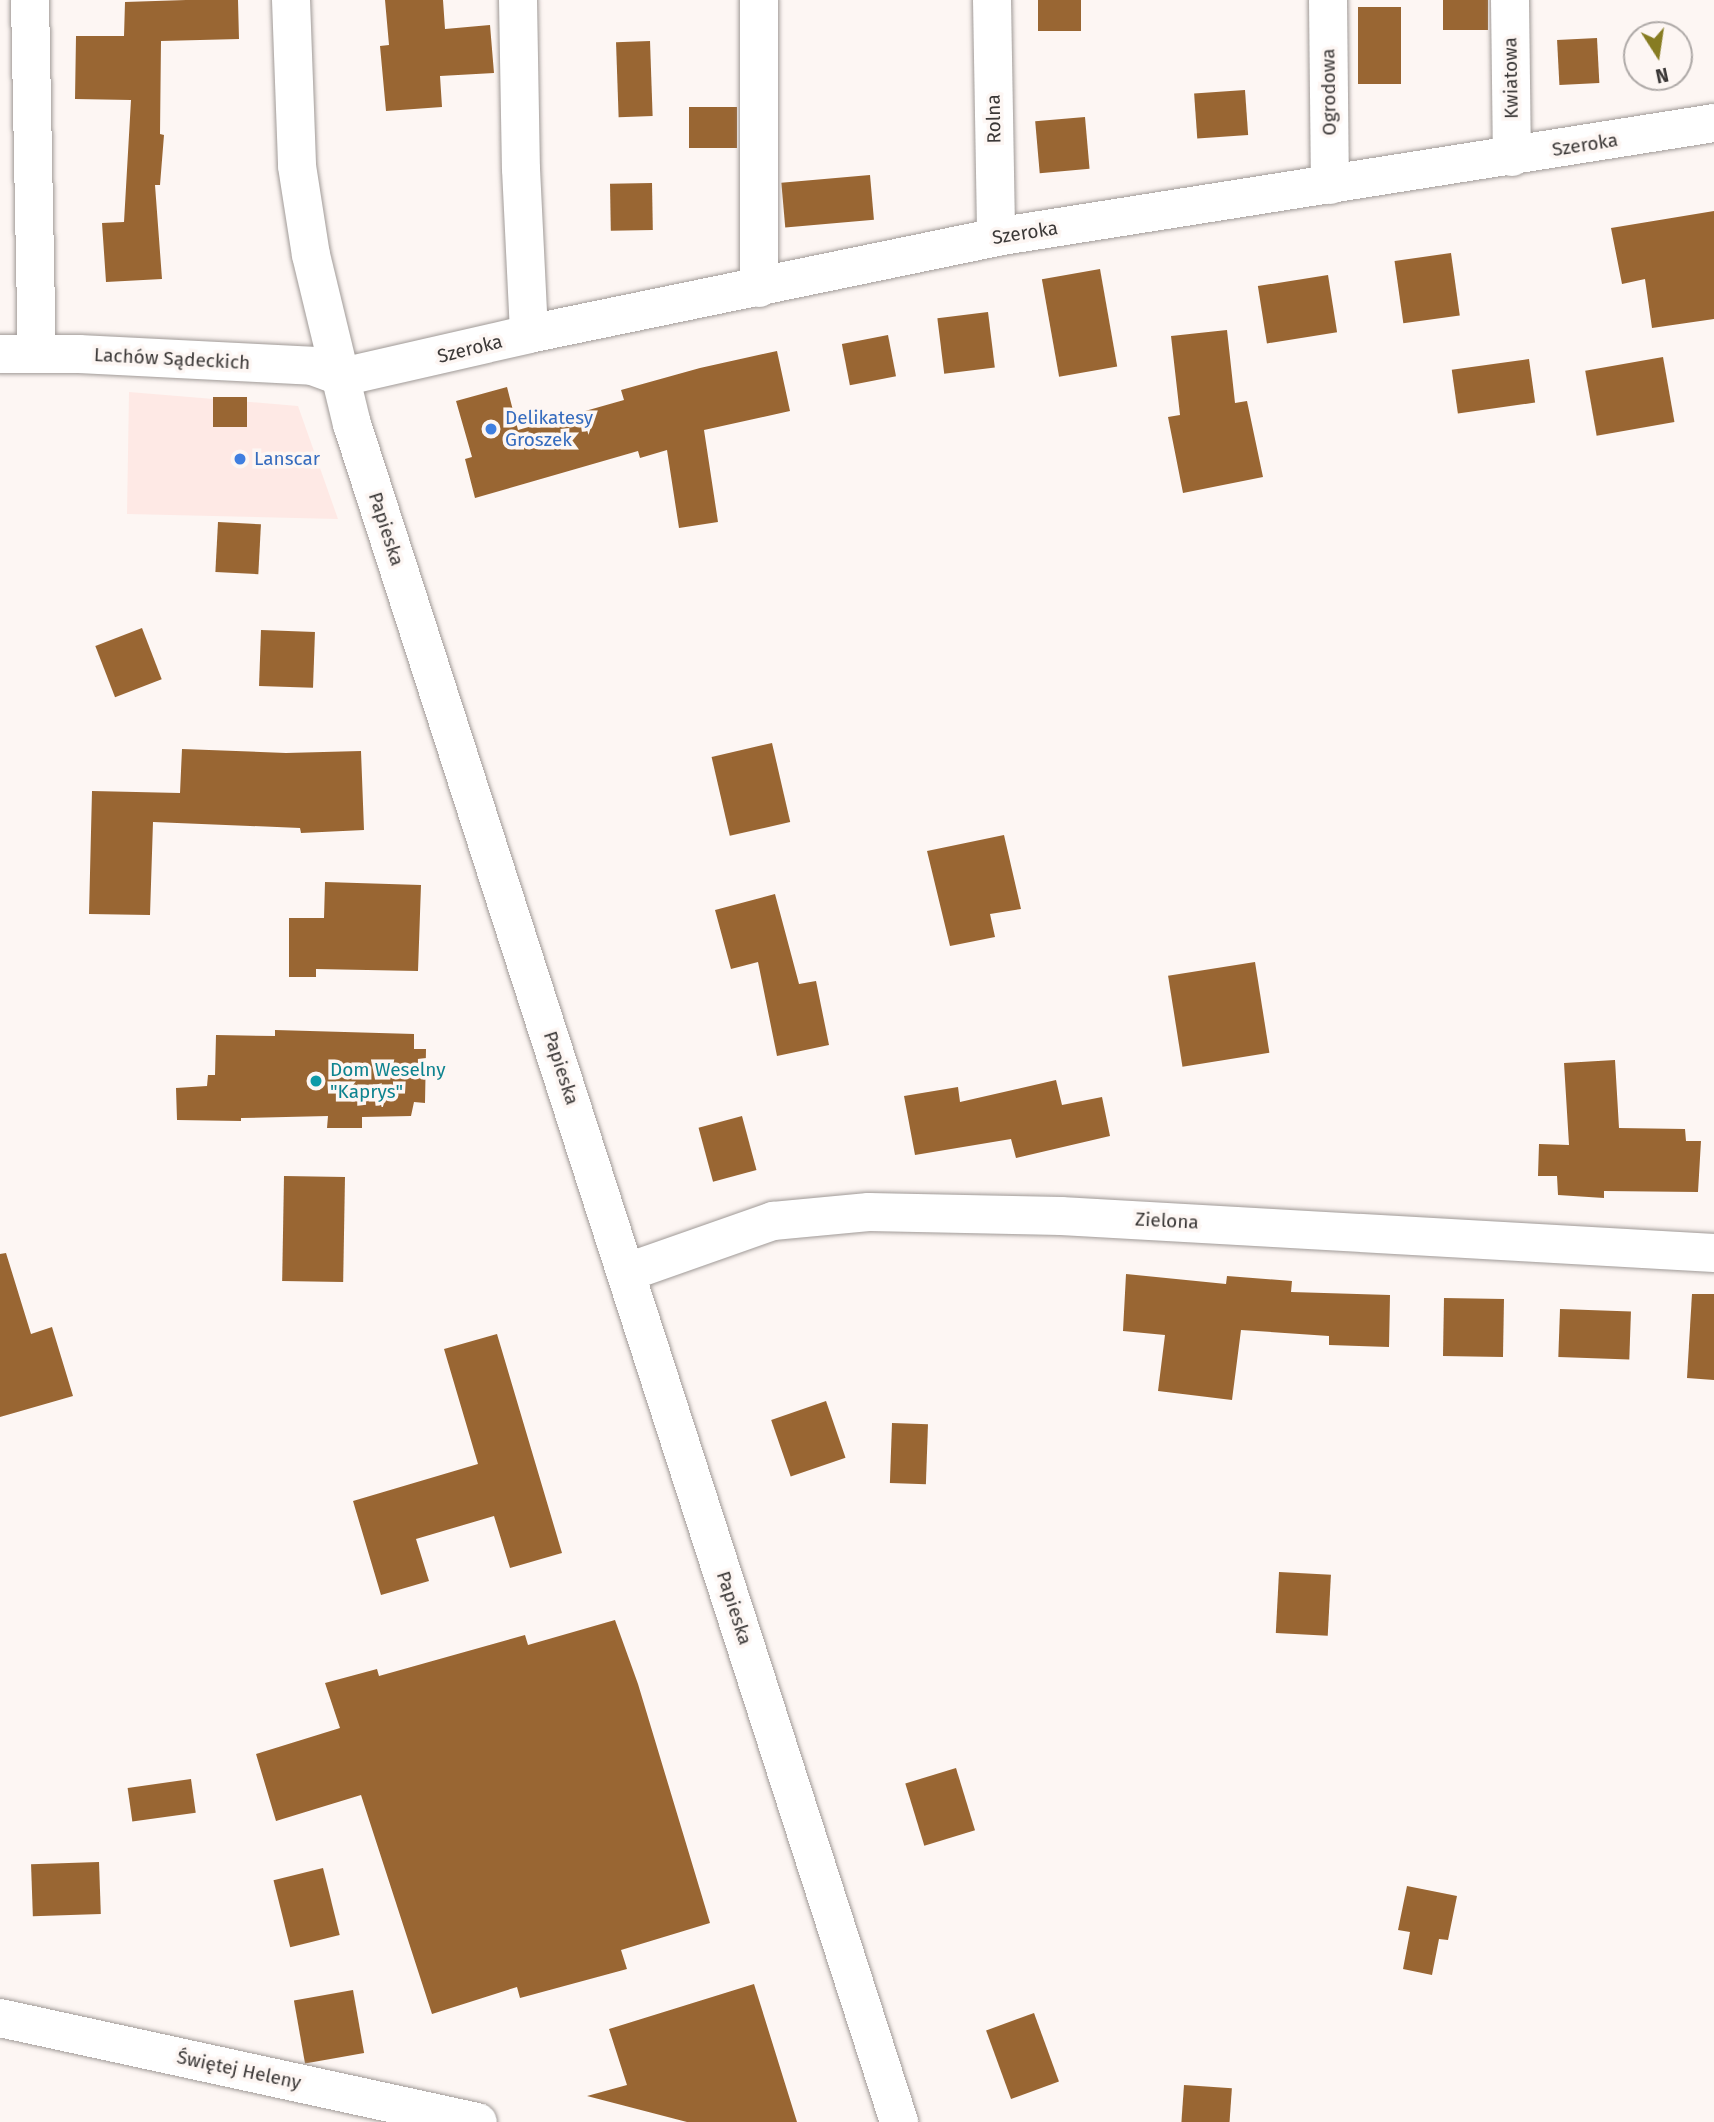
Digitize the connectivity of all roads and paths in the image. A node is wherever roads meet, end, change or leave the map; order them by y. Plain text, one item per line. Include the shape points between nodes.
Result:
1 (30, 0) edge
2 (291, 0) edge
3 (518, 0) edge
4 (759, 0) edge
5 (992, 0) edge
6 (1328, 0) edge
7 (1510, 0) edge
8 (1714, 123) edge
9 (1512, 157) junction
10 (1331, 185) junction
11 (996, 237) junction
12 (759, 288) junction
13 (529, 334) junction
14 (18, 354) edge
15 (342, 377) junction
16 (1714, 1253) edge
17 (628, 1272) junction
18 (0, 2018) edge
19 (478, 2122) edge
20 (900, 2122) edge

1 - 14 street
2 - 15 street, Papieska via 297,166 311,255
3 - 13 street
4 - 12 street
5 - 11 street, Rolna
6 - 10 street, Ogrodowa
7 - 9 street, Kwiatowa
8 - 9 street, Szeroka
9 - 10 street, Szeroka
10 - 11 street, Szeroka
11 - 12 street, Szeroka
12 - 13 street, Szeroka
13 - 15 street, Szeroka
14 - 15 street, Lachów Sądeckich via 312,366
15 - 17 street, Papieska via 352,424
16 - 17 street, Zielona via 1061,1216 869,1212 773,1221
17 - 20 street, Papieska
18 - 19 street, Świętej Heleny

